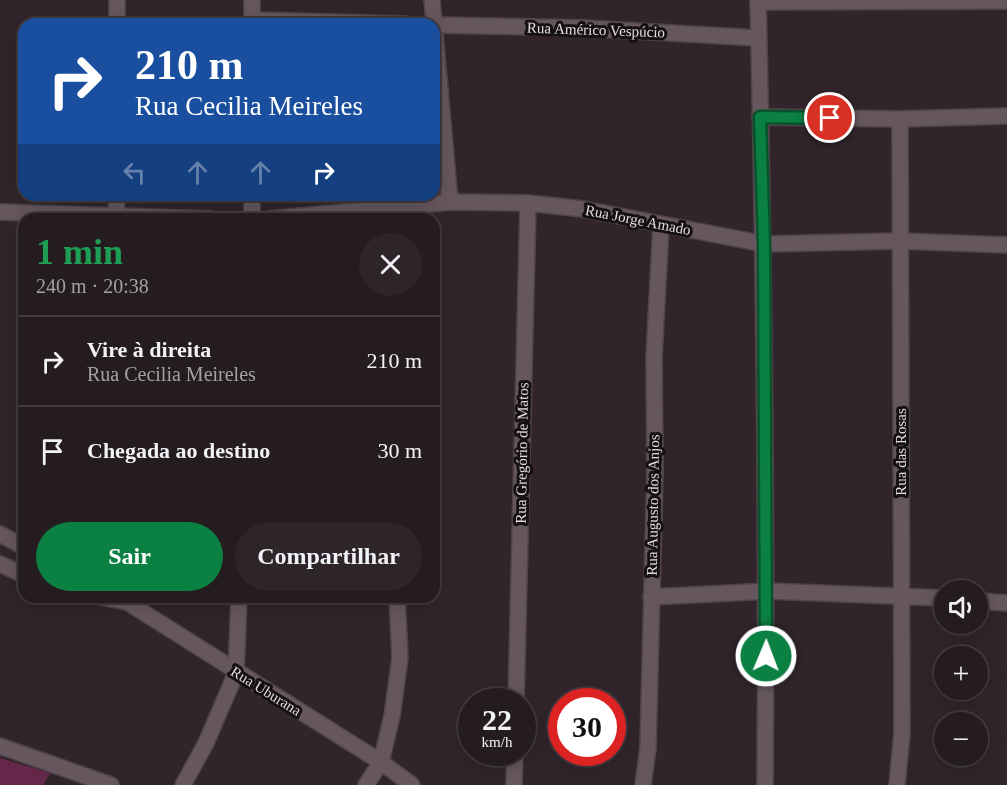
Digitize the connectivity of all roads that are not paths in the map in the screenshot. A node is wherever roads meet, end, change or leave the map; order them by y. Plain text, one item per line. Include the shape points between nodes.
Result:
1 (117, 0) edge
2 (252, 0) edge
3 (432, 0) edge
4 (758, 1) edge
5 (1007, 1) edge
6 (117, 18) edge
7 (252, 18) edge
8 (433, 18) edge
9 (440, 25) edge
10 (758, 38) junction
11 (440, 91) edge
12 (1007, 116) edge
13 (760, 117) junction
14 (900, 119) junction
15 (450, 202) junction
16 (528, 203) junction
17 (0, 212) edge
18 (19, 213) edge
19 (388, 213) edge
20 (661, 225) junction
21 (900, 241) junction
22 (764, 244) junction
23 (1007, 245) edge
24 (0, 534) edge
25 (18, 544) edge
26 (0, 564) edge
27 (18, 572) edge
28 (766, 591) junction
29 (901, 595) junction
30 (651, 597) junction
31 (934, 597) edge
32 (988, 602) edge
33 (133, 603) edge
34 (239, 603) edge
35 (397, 603) edge
36 (1007, 603) edge
37 (236, 673) junction
38 (516, 688) edge
39 (0, 746) edge
40 (381, 762) junction
41 (515, 766) edge
42 (76, 780) edge
43 (111, 785) edge
44 (183, 785) edge
45 (366, 785) edge
46 (412, 785) edge
47 (514, 785) edge
48 (643, 785) edge
49 (765, 785) edge
50 (897, 785) edge

1 - 6 street
2 - 7 street
3 - 8 street
4 - 5 street
4 - 10 street
9 - 10 street, Rua Américo Vespúcio
10 - 13 street
11 - 15 street
12 - 14 street
13 - 14 street
13 - 22 street
14 - 21 street, Rua das Rosas
15 - 16 street, Rua Jorge Amado
15 - 19 street, Rua Jorge Amado
16 - 20 street, Rua Jorge Amado via 583,209
16 - 38 street, Rua Gregório de Matos
17 - 18 street
20 - 22 street, Rua Jorge Amado
20 - 30 street, Rua Augusto dos Anjos via 654,357 656,470
21 - 22 street, Rua Jorge Amado
21 - 23 street, Rua Jorge Amado
21 - 29 street, Rua das Rosas
22 - 28 street
24 - 25 street
26 - 27 street
28 - 29 street
28 - 30 street
28 - 49 street
29 - 31 street
29 - 50 street, Rua das Rosas via 902,733
30 - 48 street, Rua Augusto dos Anjos via 648,748
32 - 36 street
33 - 37 street, Rua Uburana
34 - 37 street
35 - 40 street via 400,658
37 - 40 street, Rua Uburana
37 - 44 street
39 - 42 street
40 - 45 street
40 - 46 street, Rua Uburana
41 - 47 street
42 - 43 street

